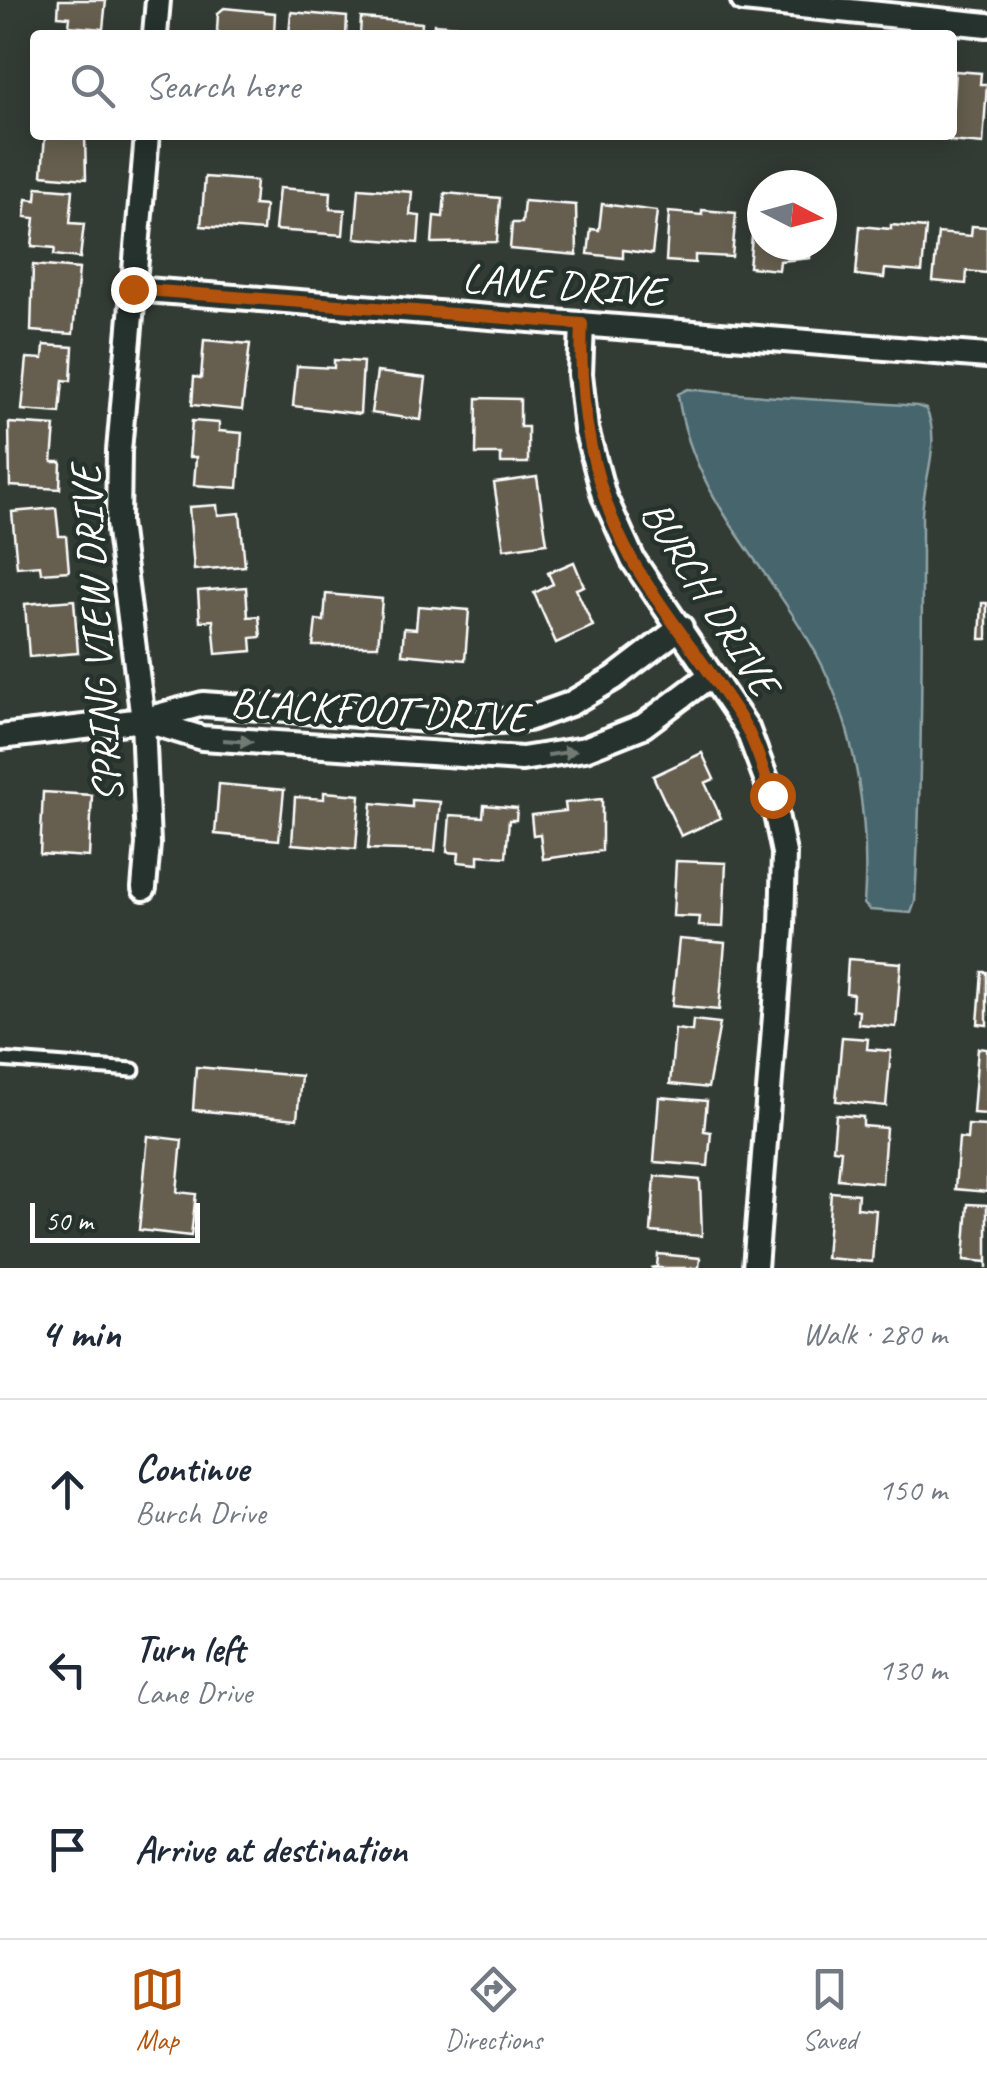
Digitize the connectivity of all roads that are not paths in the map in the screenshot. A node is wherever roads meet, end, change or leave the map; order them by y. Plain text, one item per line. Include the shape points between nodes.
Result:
1 (158, 0) edge
2 (743, 0) edge
3 (987, 25) edge
4 (156, 30) edge
5 (147, 140) edge
6 (133, 289) junction
7 (582, 324) junction
8 (987, 356) edge
9 (680, 627) junction
10 (711, 675) junction
11 (143, 720) junction
12 (0, 738) edge
13 (144, 888) dead end
14 (0, 1060) edge
15 (133, 1070) dead end
16 (755, 1268) edge

1 - 4 street
2 - 3 street
5 - 6 street, SPRING VIEW DRIVE
6 - 7 street, LANE DRIVE
6 - 11 street, SPRING VIEW DRIVE via 118,523
7 - 8 street, LANE DRIVE
7 - 9 street, BURCH DRIVE via 586,429 604,496 632,560
9 - 10 street, BURCH DRIVE
9 - 11 street, BLACKFOOT DRIVE via 614,678 528,719 471,724 203,704
11 -> 10 street, BLACKFOOT DRIVE via 202,738 522,760 585,749 642,726
10 - 16 street, BURCH DRIVE via 747,728 784,853
11 - 12 street, BLACKFOOT DRIVE
11 - 13 street, SPRING VIEW DRIVE
14 - 15 lane

